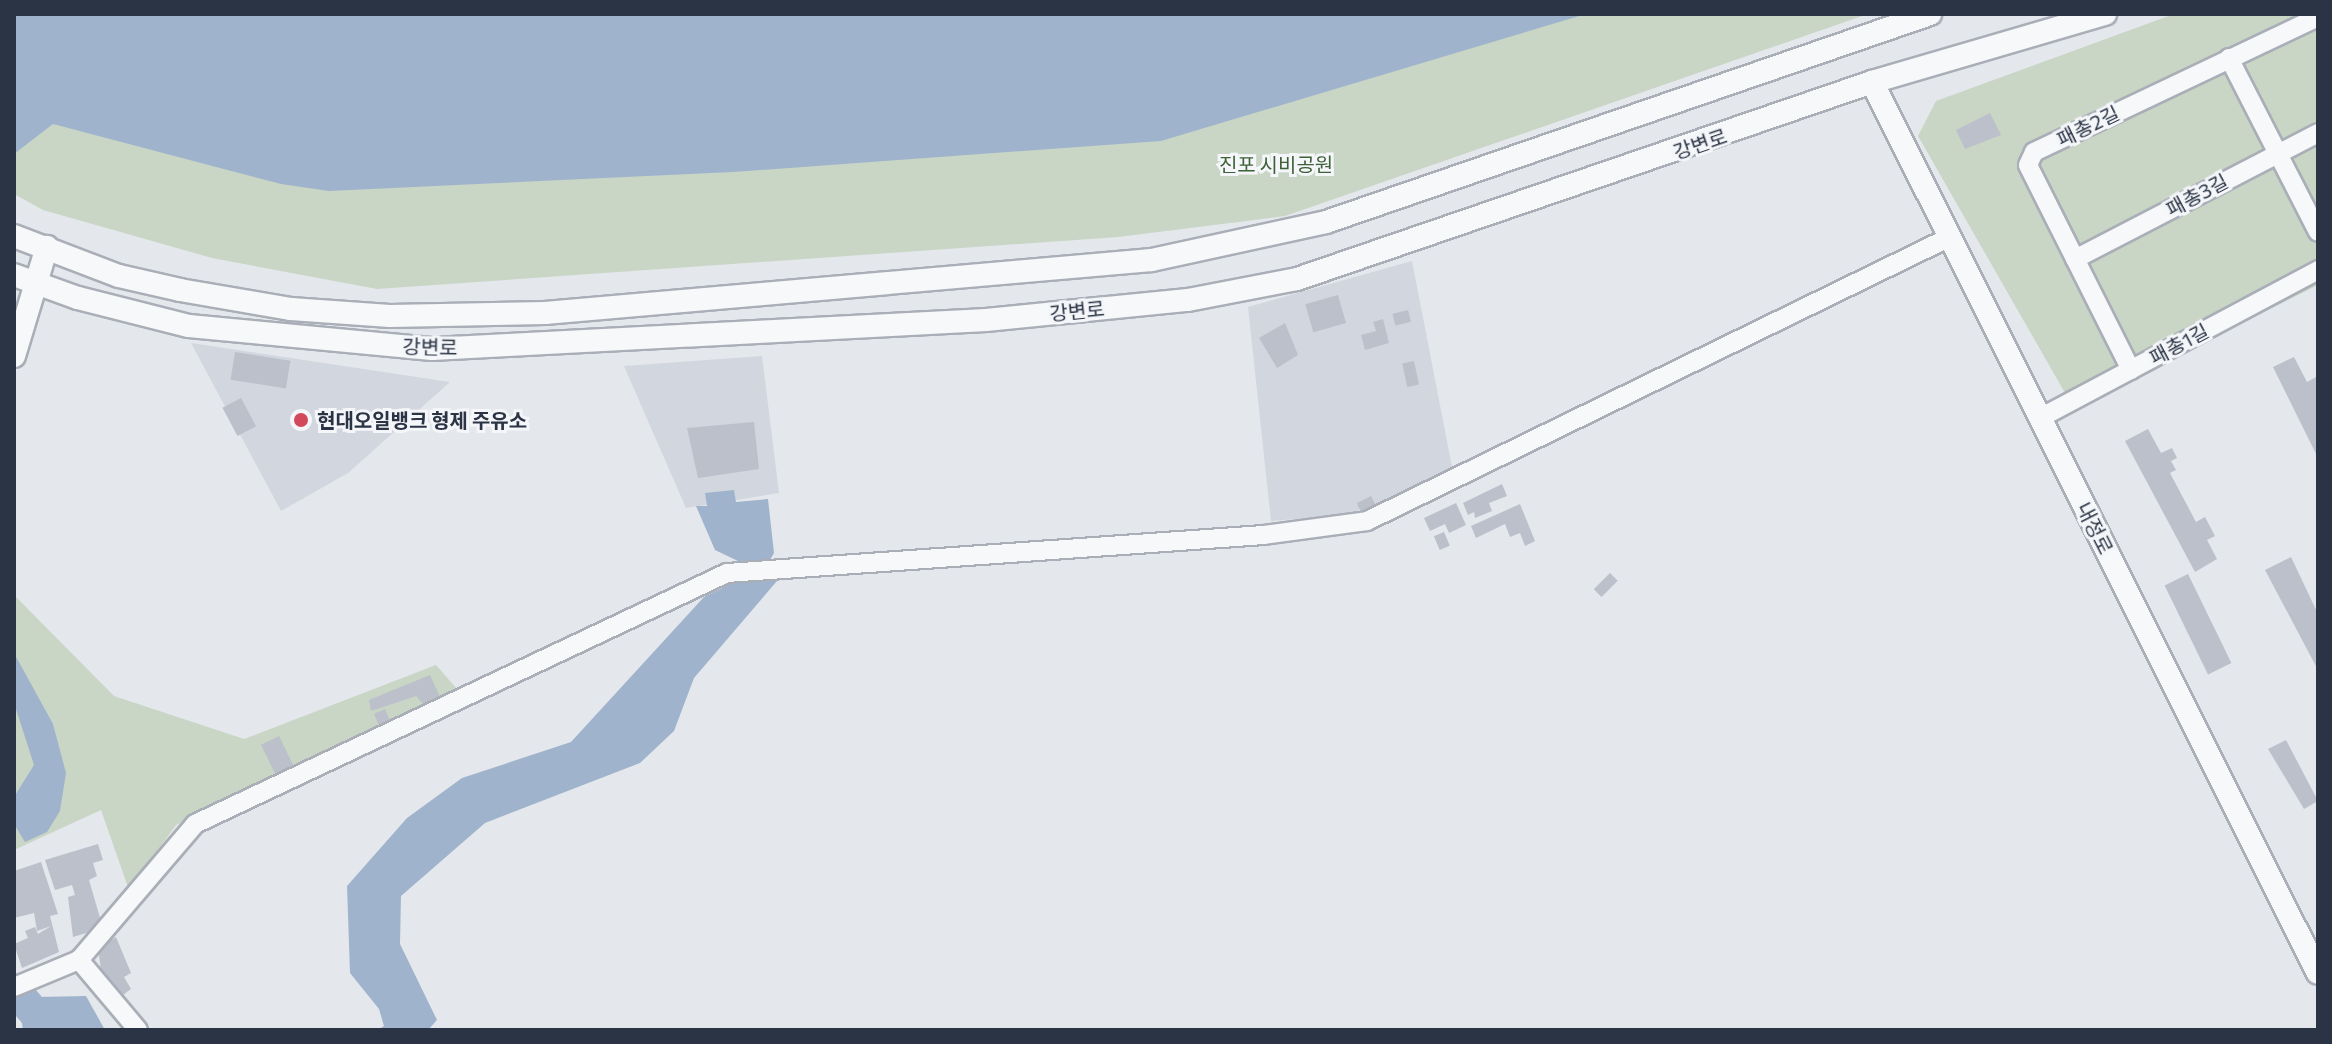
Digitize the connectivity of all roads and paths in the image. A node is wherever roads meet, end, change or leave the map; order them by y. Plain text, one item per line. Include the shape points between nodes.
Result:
1 (1930, 14) edge
2 (2105, 14) edge
3 (2318, 17) edge
4 (2229, 58) junction
5 (1872, 82) junction
6 (2318, 133) edge
7 (2278, 153) junction
8 (2318, 232) edge
9 (14, 236) edge
10 (1950, 237) junction
11 (47, 247) junction
12 (2075, 259) junction
13 (2318, 270) edge
14 (25, 278) edge
15 (14, 356) edge
16 (2131, 370) junction
17 (2040, 418) junction
18 (79, 960) junction
19 (2318, 973) edge
20 (14, 987) edge
21 (138, 1030) edge

1 - 11 street, 강변로 via 1326,222 1152,260 545,313 390,316 291,309 180,290 119,276
2 - 5 street, 강변로
3 - 4 street, 패총2길
4 - 7 street
4 - 12 street, 패총2길 via 2034,152 2028,165
5 - 10 street, 내정로
5 - 14 street, 강변로 via 1297,279 1188,300 986,320 432,349 305,341 189,326 78,298
6 - 7 street, 패총3길
7 - 8 street
7 - 12 street, 패총3길
9 - 11 street, 강변로
10 - 17 street, 내정로
10 - 18 street via 1367,521 1264,535 727,573 195,824
11 - 14 street
12 - 16 street, 패총2길
13 - 16 street, 패총1길
14 - 15 street
16 - 17 street, 패총1길
17 - 19 street, 내정로
18 - 20 street
18 - 21 street

